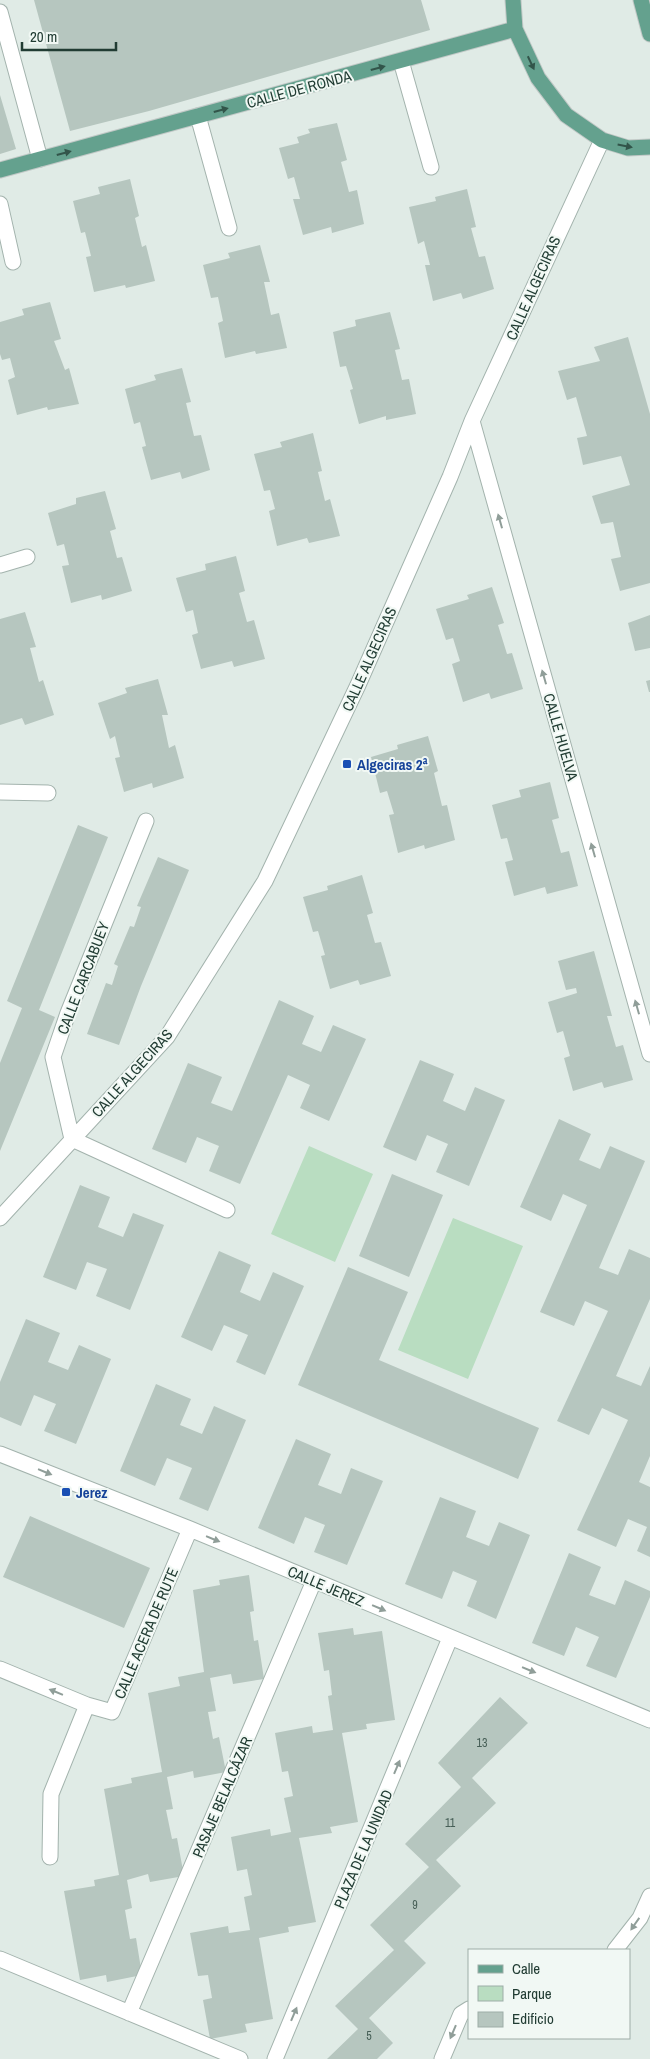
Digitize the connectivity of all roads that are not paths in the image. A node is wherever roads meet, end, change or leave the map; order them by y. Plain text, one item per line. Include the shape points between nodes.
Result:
1 (513, 0) edge
2 (641, 0) edge
3 (0, 12) edge
4 (515, 30) junction
5 (650, 34) edge
6 (401, 61) junction
7 (198, 116) junction
8 (602, 140) junction
9 (650, 147) edge
10 (40, 159) junction
11 (431, 167) dead end
12 (0, 170) edge
13 (0, 204) edge
14 (229, 228) dead end
15 (13, 262) dead end
16 (472, 421) junction
17 (26, 557) dead end
18 (0, 565) edge
19 (0, 792) edge
20 (48, 793) dead end
21 (146, 821) dead end
22 (650, 1054) edge
23 (72, 1139) junction
24 (227, 1210) dead end
25 (0, 1218) edge
26 (0, 1454) edge
27 (190, 1529) junction
28 (314, 1581) junction
29 (450, 1638) junction
30 (0, 1669) edge
31 (87, 1705) junction
32 (650, 1720) edge
33 (50, 1857) dead end
34 (650, 1896) edge
35 (616, 1949) edge
36 (0, 1959) edge
37 (468, 2010) edge
38 (129, 2013) junction
39 (240, 2059) edge
40 (275, 2059) edge
41 (442, 2059) edge

1 - 4 main road
2 - 5 main road
3 - 10 street
4 - 6 main road, CALLE DE RONDA
4 -> 8 main road via 538,78 566,115
7 -> 6 main road, CALLE DE RONDA
6 - 11 street
10 -> 7 main road, CALLE DE RONDA
7 - 14 street
8 -> 9 main road via 628,148
8 - 16 street, CALLE ALGECIRAS
10 - 12 main road, CALLE DE RONDA
13 - 15 street
22 -> 16 street, CALLE HUELVA
16 - 23 street, CALLE ALGECIRAS via 358,685 265,881 167,1037
17 - 18 street
19 - 20 street
21 - 23 street, CALLE CARCABUEY via 53,1057
23 - 24 street
23 - 25 street, CALLE ALGECIRAS
26 -> 27 street, CALLE JEREZ
27 -> 28 street, CALLE JEREZ
27 - 31 street, CALLE ACERA DE RUTE via 112,1712
28 -> 29 street, CALLE JEREZ
28 - 38 street, PASAJE BELALCÁZAR
29 -> 32 street, CALLE JEREZ
40 -> 29 street, PLAZA DE LA UNIDAD
31 -> 30 street, CALLE ACERA DE RUTE
31 - 33 street via 50,1794
34 -> 35 street via 640,1918
36 - 38 street
37 -> 41 street via 461,2014
38 - 39 street

